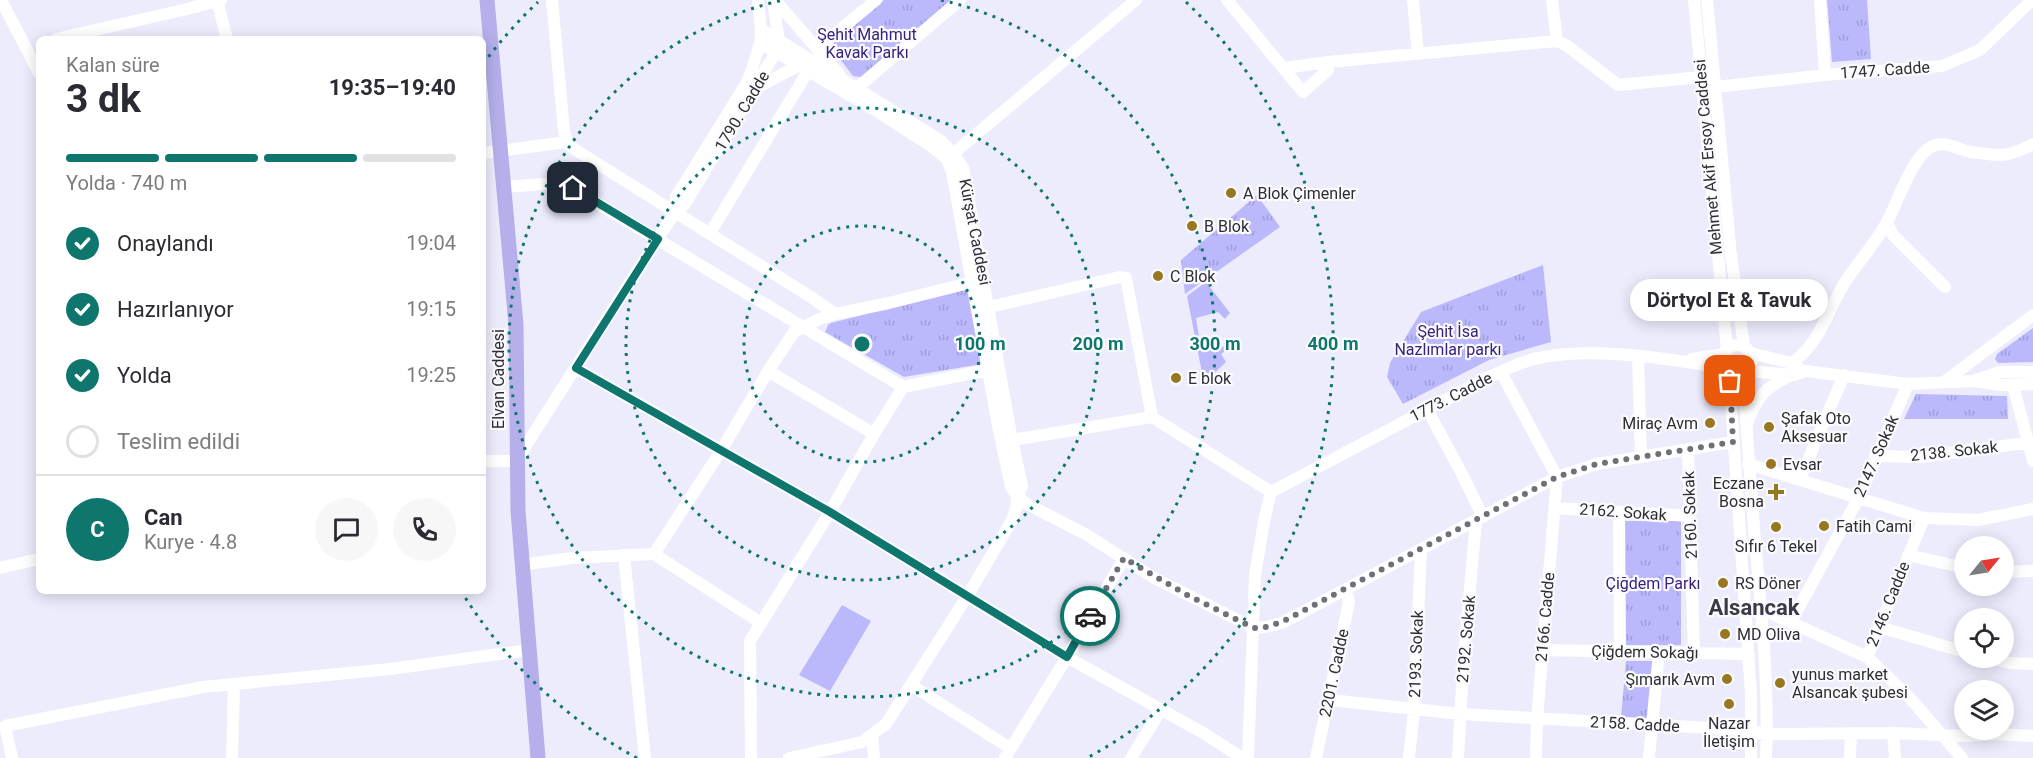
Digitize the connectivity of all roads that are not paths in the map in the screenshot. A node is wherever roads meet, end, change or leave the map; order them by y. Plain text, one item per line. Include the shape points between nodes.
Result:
1 (0, 0) edge
2 (218, 0) edge
3 (487, 0) edge
4 (552, 0) edge
5 (758, 0) edge
6 (774, 0) edge
7 (854, 0) edge
8 (876, 0) edge
9 (960, 0) edge
10 (1136, 0) edge
11 (1227, 0) edge
12 (1413, 0) edge
13 (1552, 0) edge
14 (1694, 0) edge
15 (1707, 0) edge
16 (1820, 0) edge
17 (2032, 0) edge
18 (863, 11) junction
19 (761, 29) junction
20 (69, 36) edge
21 (226, 36) edge
22 (1557, 41) junction
23 (36, 43) edge
24 (760, 43) junction
25 (24, 45) junction
26 (778, 47) junction
27 (818, 48) junction
28 (1418, 54) junction
29 (1329, 62) junction
30 (36, 67) edge
31 (1284, 68) junction
32 (803, 69) junction
33 (1825, 75) junction
34 (1701, 77) junction
35 (843, 79) junction
36 (1716, 87) junction
37 (756, 88) junction
38 (857, 88) junction
39 (567, 142) junction
40 (2033, 144) edge
41 (500, 150) junction
42 (486, 152) edge
43 (950, 156) junction
44 (504, 187) junction
45 (675, 212) junction
46 (1887, 223) junction
47 (710, 233) junction
48 (658, 239) junction
49 (973, 282) junction
50 (1945, 287) dead end
51 (989, 307) junction
52 (834, 314) junction
53 (2033, 315) edge
54 (804, 326) junction
55 (1747, 350) junction
56 (1725, 352) junction
57 (1638, 356) junction
58 (1682, 361) junction
59 (576, 368) junction
60 (988, 370) junction
61 (1727, 370) junction
62 (1797, 370) junction
63 (768, 371) junction
64 (1500, 372) junction
65 (1745, 372) junction
66 (2033, 372) edge
67 (1844, 375) junction
68 (1975, 381) junction
69 (1944, 382) junction
70 (1908, 384) junction
71 (2013, 384) junction
72 (2033, 384) edge
73 (903, 387) junction
74 (1427, 409) junction
75 (1152, 417) junction
76 (1746, 427) junction
77 (874, 434) junction
78 (1012, 440) junction
79 (1733, 442) junction
80 (2030, 442) edge
81 (722, 449) junction
82 (1688, 449) junction
83 (1875, 456) junction
84 (1641, 457) junction
85 (486, 461) edge
86 (516, 461) junction
87 (2033, 461) edge
88 (1748, 464) junction
89 (1557, 477) junction
90 (1800, 479) junction
91 (1271, 492) junction
92 (1017, 496) junction
93 (1859, 497) junction
94 (1555, 508) junction
95 (2033, 509) edge
96 (830, 512) junction
97 (1619, 512) junction
98 (1690, 516) junction
99 (1924, 518) junction
100 (1479, 519) junction
101 (1421, 549) junction
102 (654, 554) junction
103 (624, 555) junction
104 (1908, 555) junction
105 (1124, 558) junction
106 (36, 560) edge
107 (521, 565) junction
108 (1954, 565) edge
109 (0, 568) edge
110 (2014, 572) edge
111 (2033, 572) edge
112 (1346, 589) junction
113 (968, 595) junction
114 (1761, 609) junction
115 (761, 622) junction
116 (1791, 622) junction
117 (1879, 627) junction
118 (1254, 628) junction
119 (1954, 649) edge
120 (528, 650) junction
121 (1542, 650) junction
122 (1620, 652) junction
123 (1659, 652) junction
124 (1694, 653) junction
125 (1749, 654) junction
126 (1067, 657) junction
127 (1867, 657) junction
128 (2014, 663) edge
129 (2033, 664) edge
130 (234, 684) junction
131 (911, 685) junction
132 (1330, 700) junction
133 (1161, 710) junction
134 (1414, 710) junction
135 (1461, 714) junction
136 (1536, 718) junction
137 (1651, 726) junction
138 (1752, 731) junction
139 (1893, 733) junction
140 (1767, 734) junction
141 (1851, 734) junction
142 (1942, 734) junction
143 (872, 735) junction
144 (2033, 736) edge
145 (1007, 753) edge
146 (12, 758) edge
147 (232, 758) edge
148 (538, 758) edge
149 (645, 758) edge
150 (751, 758) edge
151 (789, 758) edge
152 (874, 758) edge
153 (1131, 758) edge
154 (1242, 758) edge
155 (1248, 758) edge
156 (1316, 758) edge
157 (1409, 758) edge
158 (1458, 758) edge
159 (1536, 758) edge
160 (1649, 758) edge
161 (1751, 758) edge
162 (1766, 758) edge
163 (1850, 758) edge
164 (1895, 758) edge
165 (1962, 758) edge

1 - 25 street
2 - 20 street
2 - 21 street
3 - 41 main road, Elvan Caddesi
4 - 39 street
5 - 19 street
6 - 26 street
6 - 27 street
7 - 18 street
8 - 18 street
9 - 38 street
10 - 43 street
11 - 31 street
12 - 28 street
13 - 22 street
14 - 34 street, Mehmet Akif Ersoy Caddesi
15 - 36 street, Mehmet Akif Ersoy Caddesi
16 - 33 street
17 - 33 street, 1747. Cadde via 1980,50 1942,66
18 - 27 street
19 - 24 street, 1790. Cadde
19 - 26 street, Kürşat Caddesi
22 - 28 street
22 - 34 street via 1618,85
23 - 25 street
24 - 26 street, Kürşat Caddesi
24 - 45 street, 1790. Cadde via 746,84 676,197
25 - 30 street
26 - 32 street, Kürşat Caddesi
26 - 35 street, Kürşat Caddesi
26 - 37 street, 1790. Cadde
27 - 35 street
28 - 29 street
29 - 31 street
29 - 31 street via 1328,70 1303,92
32 - 37 street
32 - 43 street, Kürşat Caddesi
32 - 47 street
33 - 36 street, 1747. Cadde
34 - 56 street, Mehmet Akif Ersoy Caddesi
35 - 38 street, Kürşat Caddesi
36 - 55 street, Mehmet Akif Ersoy Caddesi via 1731,255
37 - 45 street, 1790. Cadde via 685,204
38 - 43 street, Kürşat Caddesi via 940,140
39 - 41 street
39 - 45 street
40 - 46 street via 2001,155 1937,144 1926,150 1915,165
41 - 42 street
41 - 44 main road, Elvan Caddesi
43 - 49 street, Kürşat Caddesi
43 - 51 street, Kürşat Caddesi via 963,168
44 - 48 street via 567,185
44 - 86 main road, Elvan Caddesi via 518,366
45 - 47 street
45 - 48 street, 1790. Cadde
46 - 50 street via 1893,235
46 - 62 street via 1844,285
47 - 52 street
48 - 54 street
48 - 59 street, 1790. Cadde
49 - 52 street
49 - 60 street, Kürşat Caddesi
51 - 75 street via 1126,278
51 - 78 street, Kürşat Caddesi
52 - 54 street
53 - 69 street
54 - 63 street via 789,338
54 - 73 street
55 - 56 street via 1734,345
55 - 62 street
55 - 65 street via 1752,362
56 - 58 street
56 - 61 street via 1723,364
57 - 58 street, 1773. Cadde
57 - 64 street, 1773. Cadde via 1539,357
57 - 84 street
58 - 61 street
59 - 81 street
59 - 86 street, 1790. Cadde
60 - 73 street
60 - 92 street, Kürşat Caddesi via 1011,487
61 - 65 street via 1738,375
61 - 79 street
62 - 65 street
62 - 67 street
62 - 76 street via 1758,398
63 - 77 street
63 - 81 street
64 - 74 street, 1773. Cadde
64 - 89 street
65 - 76 street
66 - 68 street via 2000,372
67 - 70 street
67 - 90 street
68 - 69 street
68 - 71 street
69 - 70 street
70 - 83 street, 2147. Sokak
71 - 72 street
71 - 80 street
73 - 77 street
74 - 91 street, 1773. Cadde
74 - 100 street via 1462,474
75 - 78 street
75 - 91 street
76 - 88 street
77 - 96 street
78 - 92 street, Kürşat Caddesi via 1022,486
79 - 82 street
79 - 125 street
80 - 83 street, 2138. Sokak via 1922,457
80 - 87 street
81 - 96 street
81 - 102 street
82 - 84 street
82 - 98 street, 2160. Sokak
83 - 93 street, 2147. Sokak
84 - 89 street via 1597,464
85 - 86 street
86 - 107 main road, Elvan Caddesi
88 - 90 street
88 - 114 street
89 - 94 street, 2166. Cadde
89 - 100 street
90 - 93 street
91 - 118 street via 1255,575
92 - 105 street
92 - 113 street via 1012,520
93 - 99 street
93 - 116 street, 2147. Sokak
94 - 97 street, 2162. Sokak
94 - 121 street, 2166. Cadde
95 - 99 street via 1978,520
96 - 113 street
96 - 115 street
97 - 98 street, 2162. Sokak
97 - 122 street
98 - 124 street, 2160. Sokak
99 - 104 street, 2146. Cadde
100 - 101 street
100 - 135 street, 2192. Sokak
101 - 112 street
101 - 134 street, 2193. Sokak
102 - 103 street
102 - 115 street
103 - 107 street
103 - 149 street
104 - 108 street
104 - 117 street, 2146. Cadde
105 - 118 street
105 - 126 street
106 - 109 street
107 - 120 main road, Elvan Caddesi
110 - 111 street
112 - 118 street via 1282,622
112 - 132 street, 2201. Cadde via 1349,602
113 - 126 street
113 - 131 street
114 - 116 street
114 - 140 street
115 - 150 street via 750,641
116 - 127 street
117 - 119 street
117 - 127 street, 2146. Cadde
118 - 155 street
120 - 130 street via 390,669
120 - 148 main road, Elvan Caddesi
121 - 122 street, Çiğdem Sokağı
121 - 136 street, 2166. Cadde
122 - 123 street, Çiğdem Sokağı
123 - 124 street, Çiğdem Sokağı
123 - 137 street
124 - 125 street, Çiğdem Sokağı
125 - 138 street
126 - 133 street
126 - 145 street
127 - 142 street
128 - 129 street
130 - 146 street via 5,726
130 - 147 street
131 - 143 street via 886,724
131 - 145 street
132 - 134 street, 2158. Cadde
132 - 156 street, 2201. Cadde
133 - 153 street
133 - 154 street
134 - 135 street, 2158. Cadde
134 - 157 street, 2193. Sokak
135 - 136 street, 2158. Cadde
135 - 158 street, 2192. Sokak
136 - 137 street, 2158. Cadde
136 - 159 street, 2166. Cadde
137 - 138 street, 2158. Cadde
137 - 160 street
138 - 140 street, 2158. Cadde
138 - 161 street
139 - 141 street, 2158. Cadde
139 - 142 street, 2158. Cadde
139 - 164 street
140 - 141 street, 2158. Cadde
140 - 162 street
141 - 163 street
142 - 144 street, 2158. Cadde
142 - 165 street
143 - 151 street via 862,742
143 - 152 street

